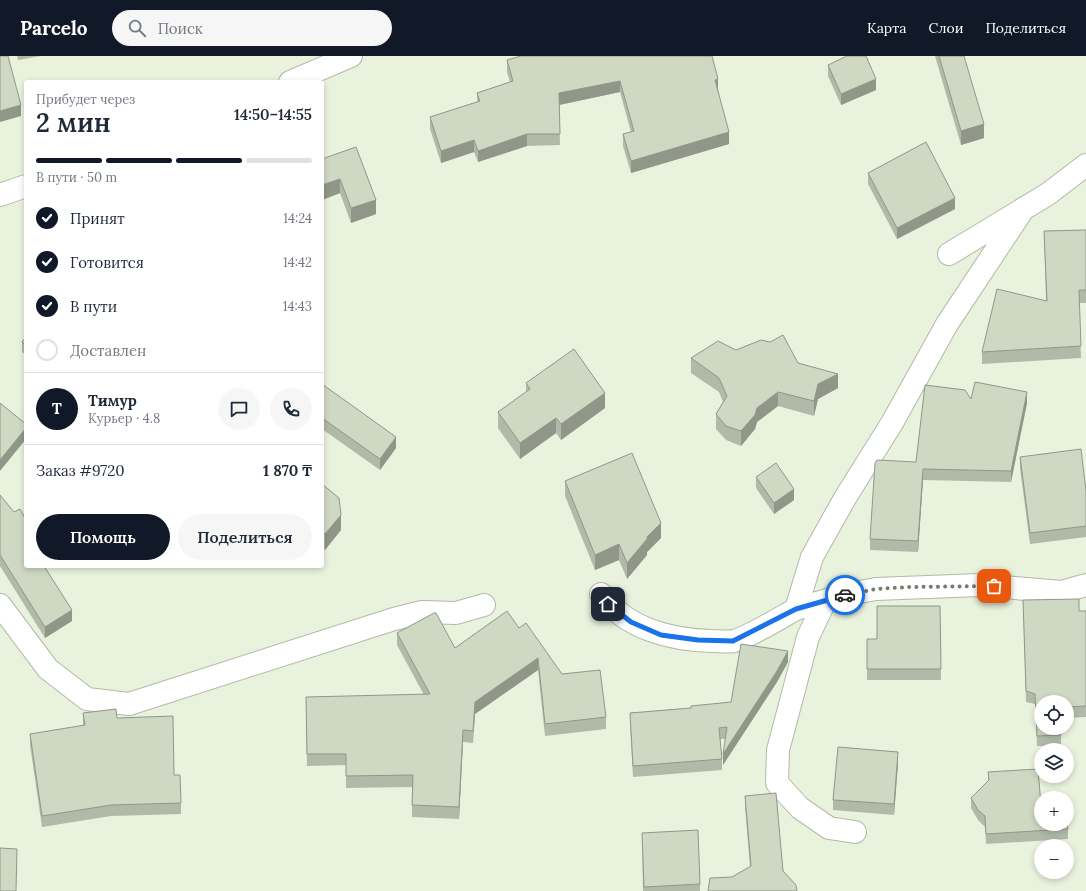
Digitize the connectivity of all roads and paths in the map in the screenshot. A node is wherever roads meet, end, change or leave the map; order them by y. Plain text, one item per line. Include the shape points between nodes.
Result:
1 (351, 56) edge
2 (295, 80) edge
3 (1086, 165) edge
4 (24, 187) edge
5 (0, 195) edge
6 (1024, 208) junction
7 (949, 254) dead end
8 (1086, 585) edge
9 (600, 594) dead end
10 (825, 601) junction
11 (0, 605) edge
12 (484, 605) dead end
13 (796, 609) junction
14 (855, 832) dead end

1 - 2 street
3 - 6 street via 1048,194
4 - 5 street
6 - 7 street
6 - 13 street via 947,324 892,423 845,498 812,557
8 - 10 street via 1062,592 980,585 902,587 848,594
9 - 13 street via 608,604 631,622 661,635 698,640 733,641
10 - 13 street
10 - 14 street via 808,637 778,750 777,783 800,808 829,828
11 - 12 street via 48,669 87,698 128,704 394,619 422,612 456,613

